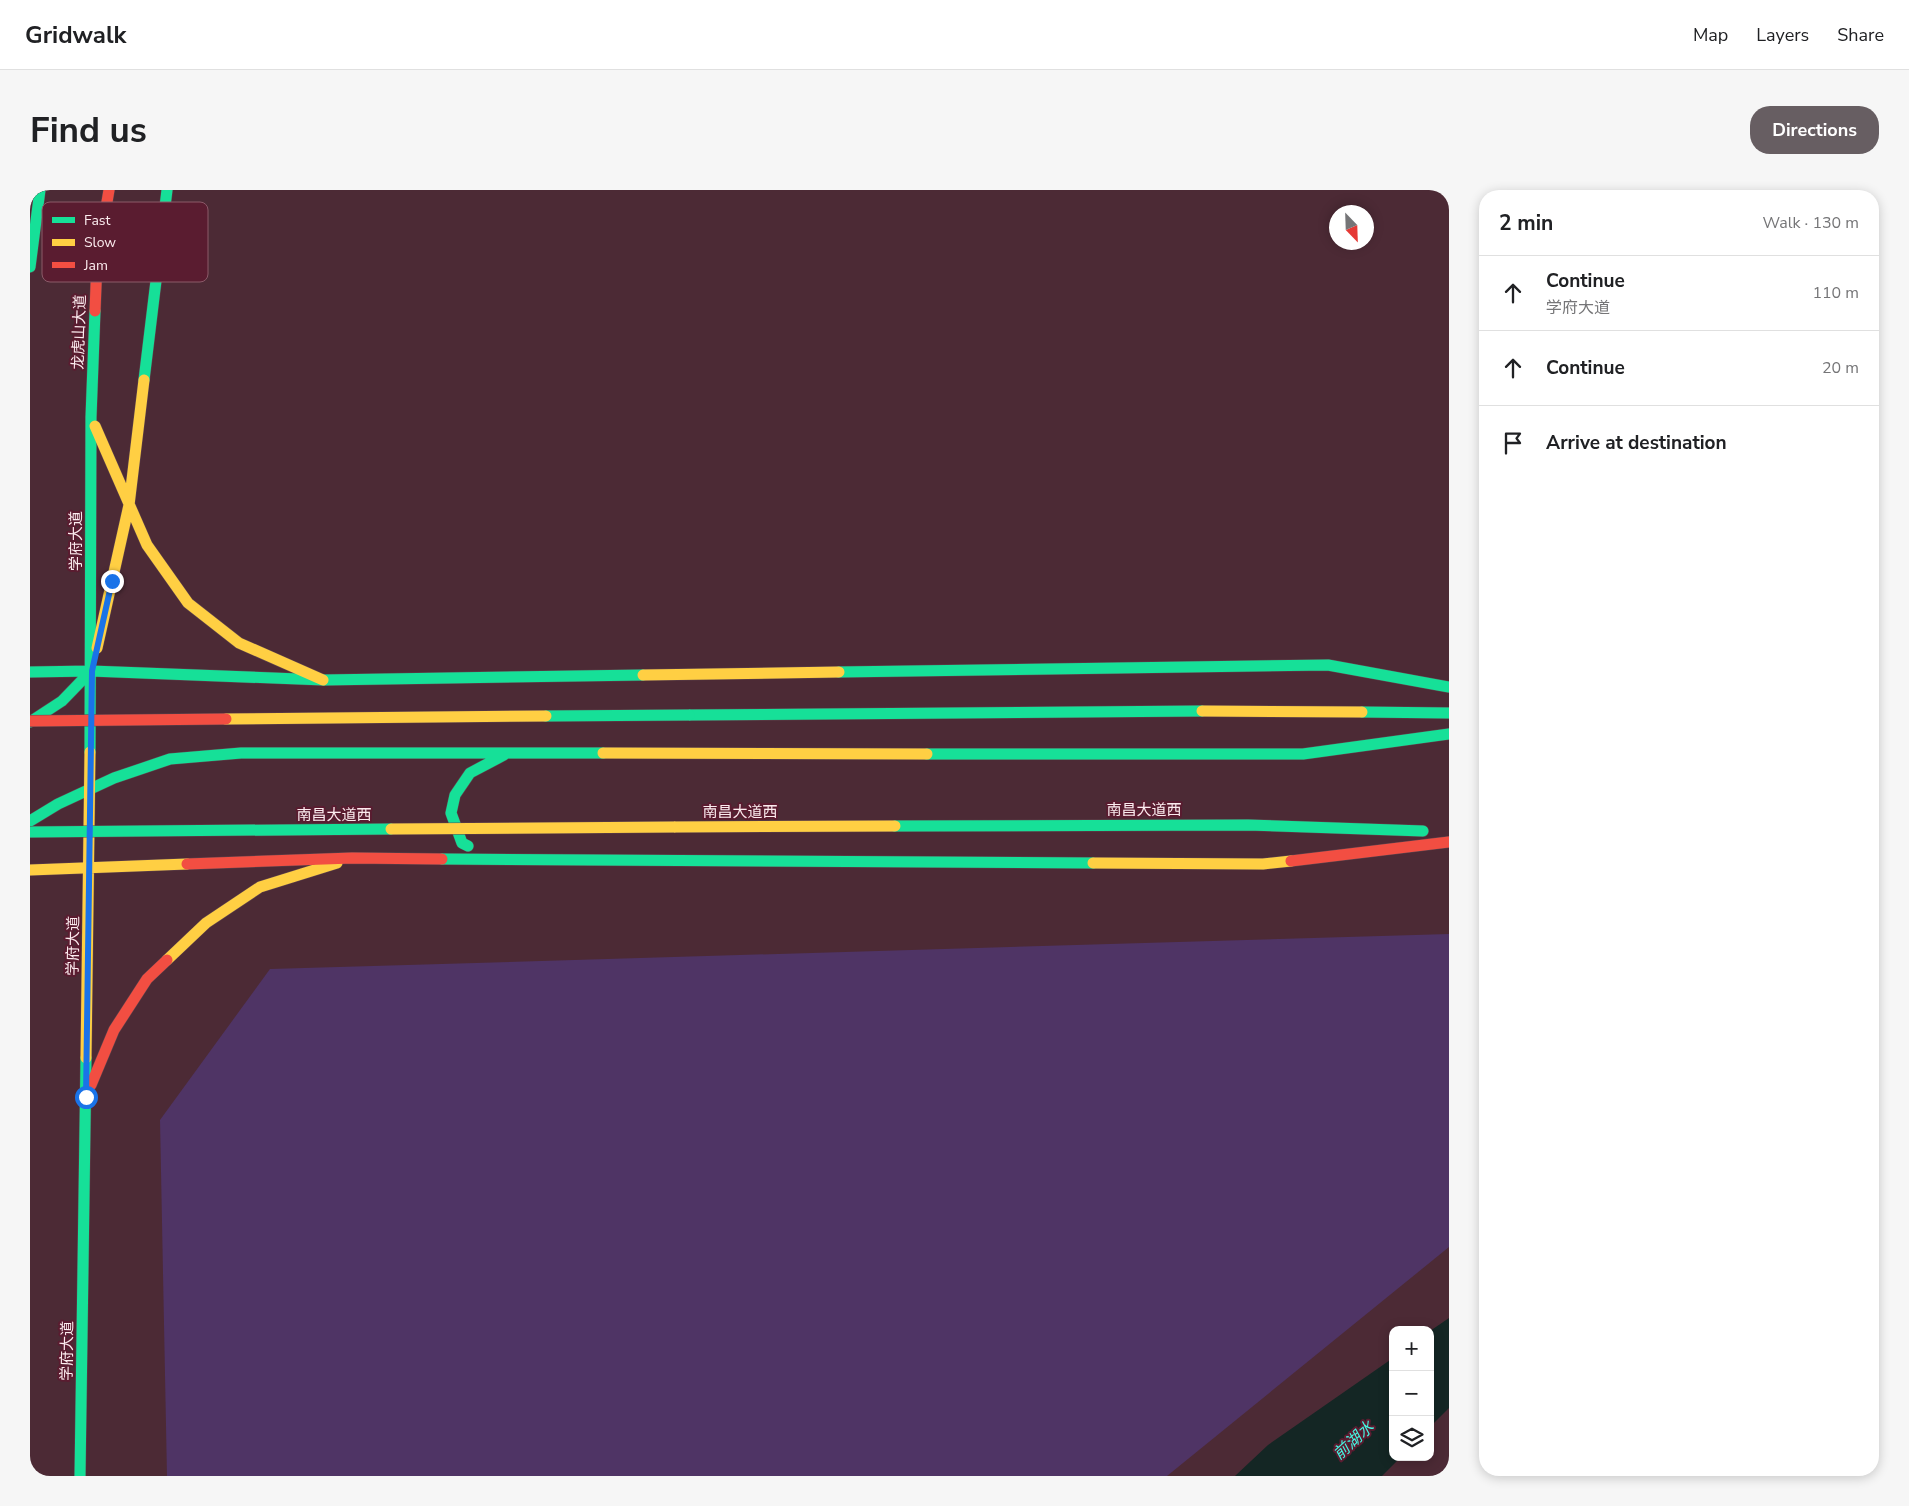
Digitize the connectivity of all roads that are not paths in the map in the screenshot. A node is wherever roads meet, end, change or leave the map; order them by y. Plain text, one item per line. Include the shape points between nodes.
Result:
1 (40, 190) edge
2 (30, 212) edge
3 (33, 237) junction
4 (30, 267) edge
5 (96, 282) edge
6 (156, 282) edge
7 (91, 417) junction
8 (129, 505) junction
9 (92, 671) junction
10 (30, 672) edge
11 (324, 680) junction
12 (1449, 687) edge
13 (1449, 713) edge
14 (30, 721) edge
15 (1449, 734) edge
16 (508, 753) junction
17 (90, 789) junction
18 (30, 821) edge
19 (30, 832) edge
20 (1439, 832) edge
21 (1449, 842) edge
22 (352, 858) junction
23 (496, 858) junction
24 (89, 867) junction
25 (30, 870) edge
26 (86, 1097) junction
27 (80, 1476) edge

1 - 3 main road
2 - 3 main road
3 - 4 main road
5 - 7 main road, 龙虎山大道
6 - 8 main road
7 - 8 main road
7 - 9 main road, 学府大道
8 - 9 main road
8 - 11 main road via 147,545 188,603 239,643
9 - 10 main road
9 - 11 main road
9 - 14 main road via 62,701
9 - 17 main road, 学府大道
11 - 12 main road via 1328,664
13 - 14 main road, bridge via 1172,711
15 - 16 main road via 1303,754
16 - 17 main road via 241,753 170,759
16 - 23 main road via 470,773 455,795 451,814 462,843
17 - 18 main road
17 - 24 main road, 学府大道
19 - 20 main road, 南昌大道西, bridge via 1248,824
21 - 23 main road via 1263,864
22 - 23 main road
22 - 24 main road
22 - 26 main road via 260,887 206,922 147,978 114,1030
24 - 25 main road
24 - 26 main road, 学府大道
26 - 27 main road, 学府大道

